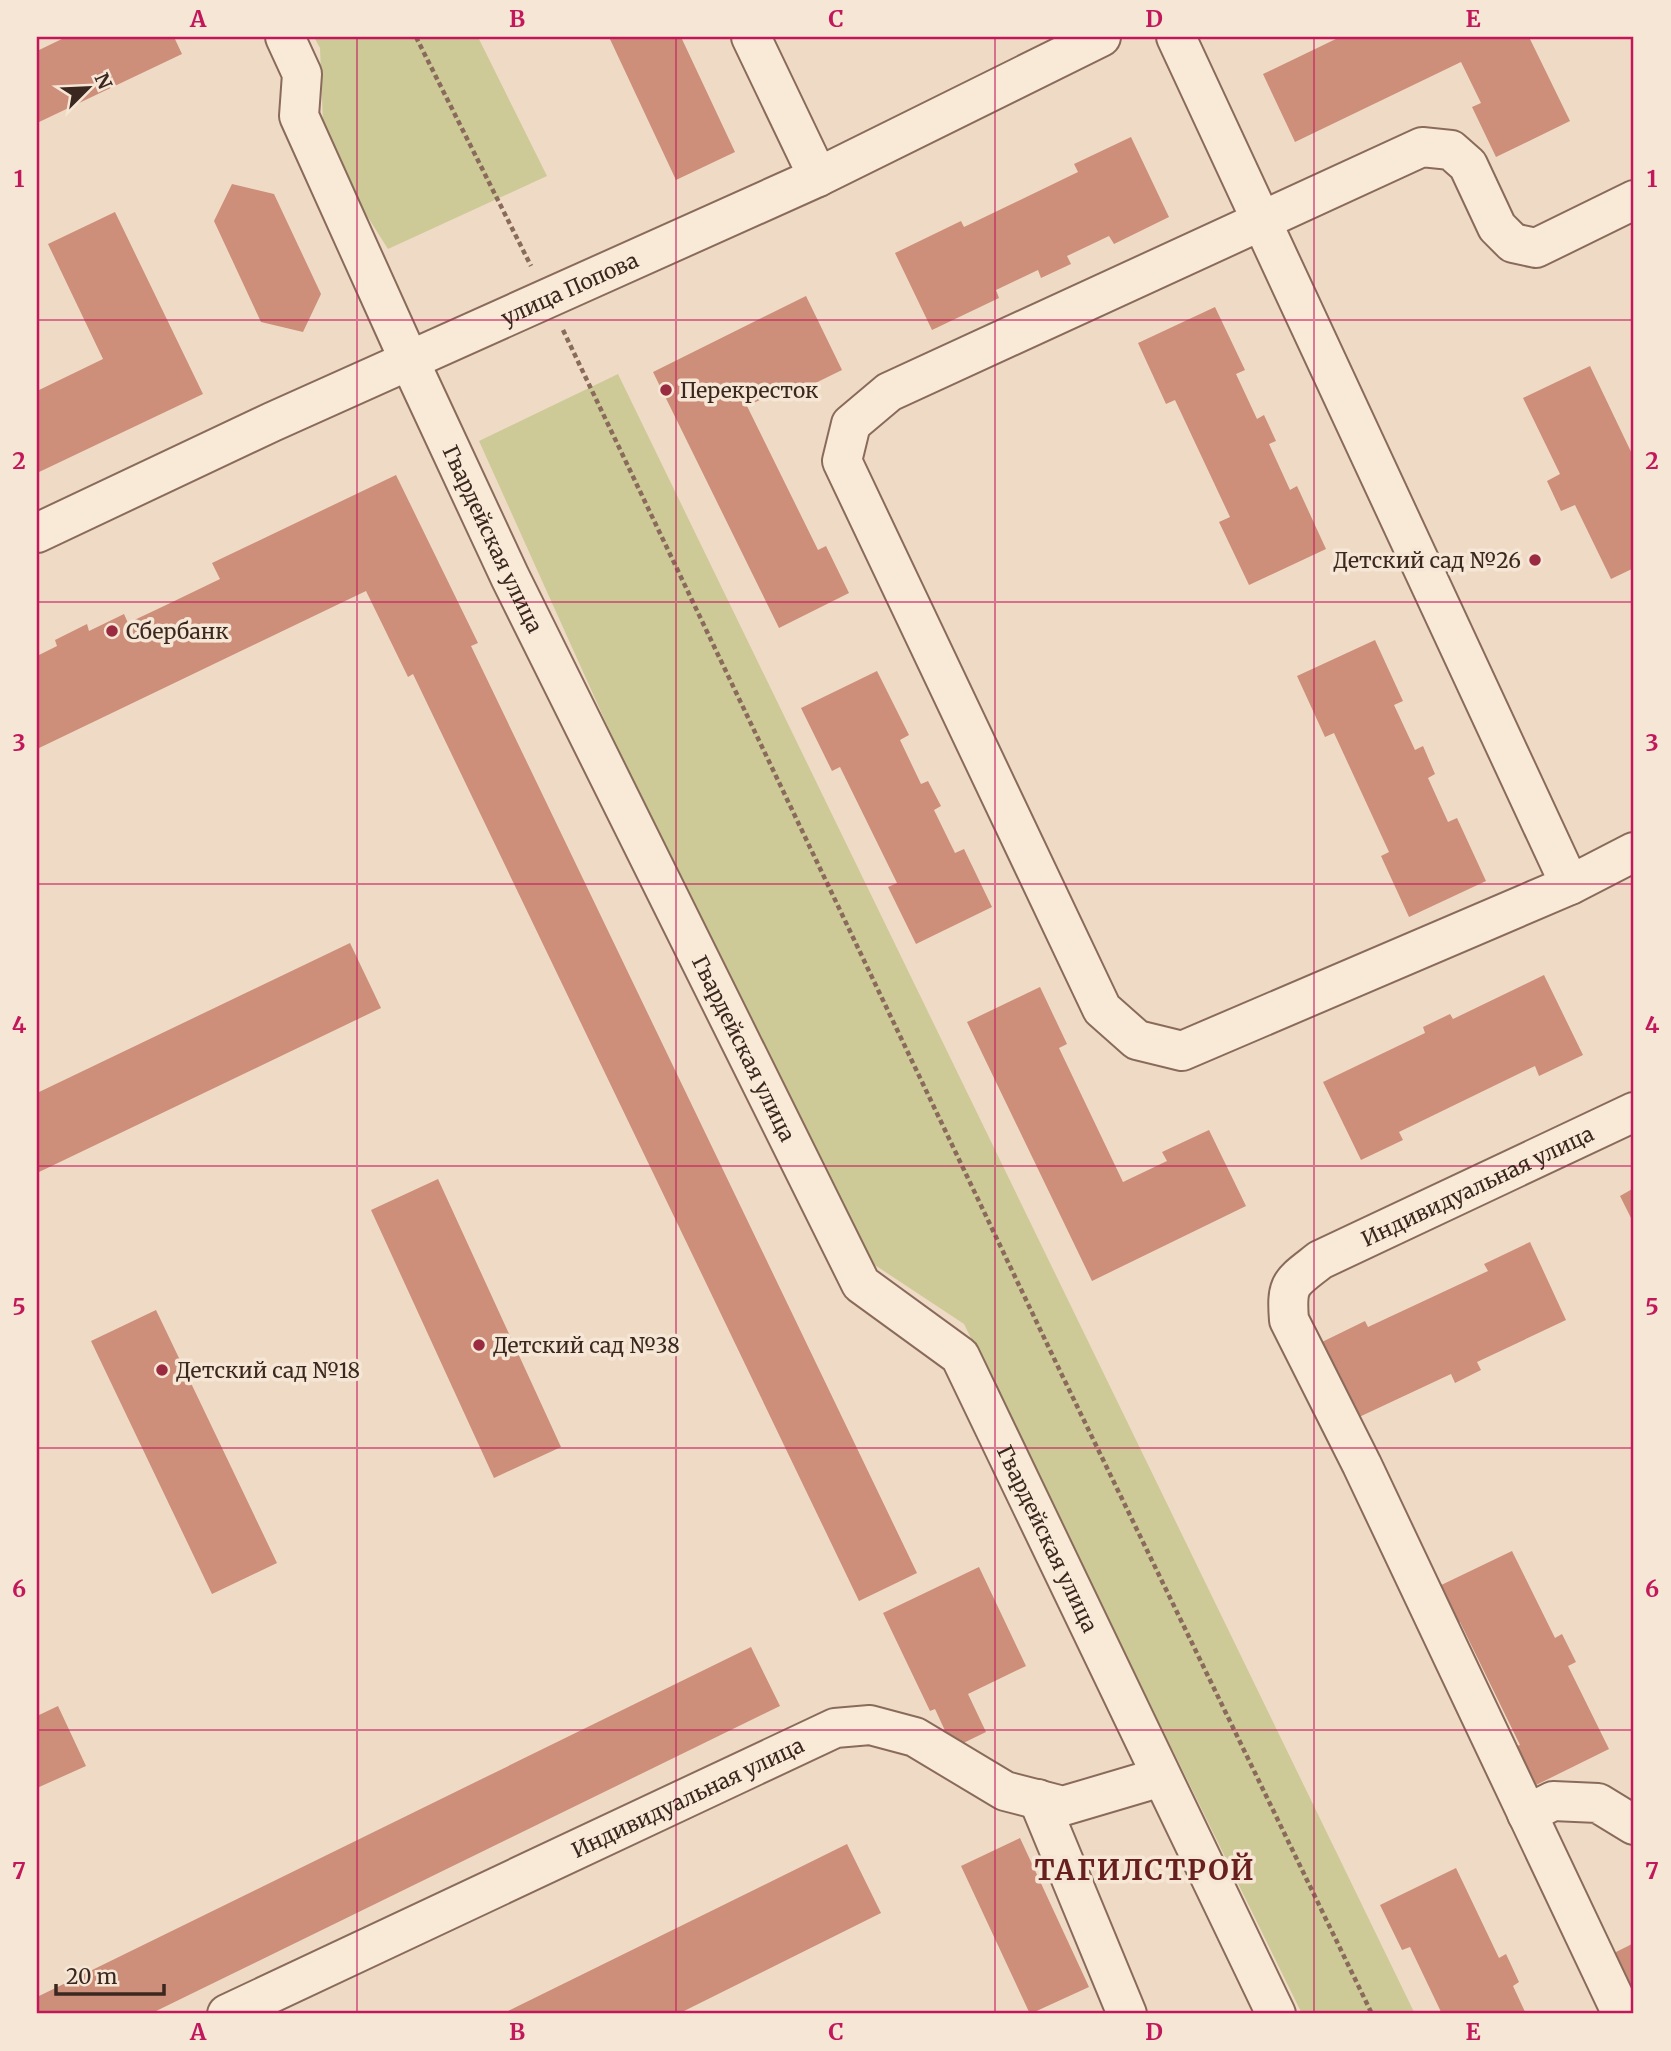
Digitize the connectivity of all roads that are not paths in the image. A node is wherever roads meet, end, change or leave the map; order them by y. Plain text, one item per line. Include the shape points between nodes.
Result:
1 (285, 37) edge
2 (751, 37) edge
3 (1101, 37) edge
4 (1176, 37) edge
5 (818, 177) junction
6 (1634, 200) edge
7 (1262, 221) junction
8 (409, 360) junction
9 (37, 533) edge
10 (1634, 852) edge
11 (1570, 885) junction
12 (1634, 1112) edge
13 (1161, 1777) junction
14 (1038, 1799) junction
15 (1527, 1814) junction
16 (1634, 1825) edge
17 (227, 2014) edge
18 (1127, 2014) edge
19 (1276, 2014) edge
20 (1622, 2014) edge

1 - 8 street, Гвардейская улица via 302,74 299,116
2 - 5 street
3 - 5 street, улица Попова
4 - 7 street
5 - 8 street, улица Попова
6 - 7 street via 1536,248 1513,243 1497,227 1468,165 1451,150 1422,148
7 - 11 street
7 - 11 street via 890,392 851,424 842,461 1102,1009 1137,1040 1182,1051
8 - 9 street, улица Попова
8 - 13 street, Гвардейская улица via 517,589 861,1284 960,1356
10 - 11 street
12 - 15 street, Индивидуальная улица via 1320,1260 1287,1293 1289,1320
13 - 14 street, Индивидуальная улица via 1063,1806
13 - 19 street, Гвардейская улица
14 - 17 street, Индивидуальная улица via 1005,1791 915,1737 870,1725 835,1728
14 - 18 street
15 - 16 street via 1553,1801 1598,1803
15 - 20 street, Индивидуальная улица

